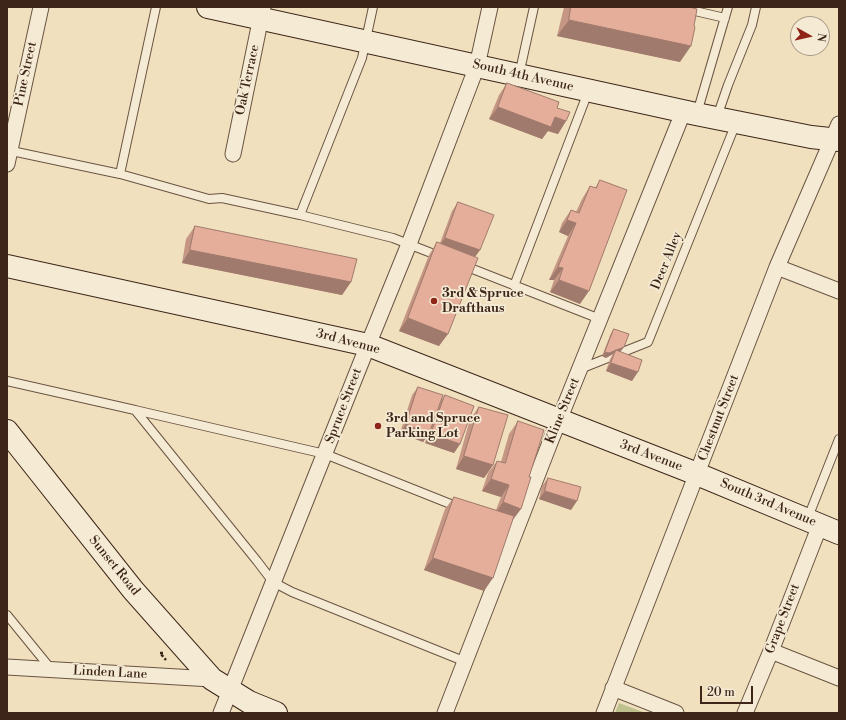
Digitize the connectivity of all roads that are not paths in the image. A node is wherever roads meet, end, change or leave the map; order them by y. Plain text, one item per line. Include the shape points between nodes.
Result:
1 (41, 7) edge
2 (156, 7) edge
3 (208, 7) edge
4 (373, 7) edge
5 (490, 7) edge
6 (534, 7) edge
7 (683, 7) edge
8 (728, 7) edge
9 (756, 7) edge
10 (262, 13) edge
11 (725, 18) junction
12 (366, 42) junction
13 (477, 66) junction
14 (519, 75) junction
15 (589, 90) junction
16 (708, 116) junction
17 (837, 135) edge
18 (233, 154) dead end
19 (8, 155) edge
20 (120, 174) junction
21 (300, 215) junction
22 (409, 244) junction
23 (7, 266) edge
24 (777, 267) junction
25 (514, 286) junction
26 (839, 291) edge
27 (600, 319) junction
28 (368, 345) junction
29 (580, 370) junction
30 (7, 381) edge
31 (135, 410) junction
32 (560, 421) junction
33 (7, 431) edge
34 (839, 439) edge
35 (325, 454) junction
36 (697, 474) junction
37 (466, 510) edge
38 (822, 526) edge
39 (273, 582) junction
40 (7, 615) edge
41 (771, 651) junction
42 (466, 662) junction
43 (7, 667) edge
44 (51, 669) junction
45 (839, 678) edge
46 (221, 685) junction
47 (613, 688) junction
48 (221, 713) edge
49 (276, 713) edge
50 (445, 713) edge
51 (604, 713) edge
52 (676, 713) edge
53 (745, 713) edge

1 - 19 street, Pine Street
2 - 20 lane
3 - 10 street, South 4th Avenue
4 - 12 lane
5 - 13 street, Spruce Street
6 - 14 lane
7 - 11 lane
8 - 11 lane
9 - 16 lane, Deer Alley via 752,25 728,85
10 - 12 street, South 4th Avenue
10 - 18 street, Oak Terrace
11 - 16 lane
12 - 13 street, South 4th Avenue
12 - 21 lane
13 - 14 street, South 4th Avenue
13 - 22 street, Spruce Street
14 - 15 street, South 4th Avenue
15 - 16 street, South 4th Avenue
15 - 25 lane
16 - 17 street, South 4th Avenue via 811,137
16 - 27 street, Kline Street
16 - 29 lane, Deer Alley via 648,342
17 - 24 street, Chestnut Street
19 - 20 lane
20 - 21 lane via 209,199 222,198
21 - 22 lane
22 - 25 lane
22 - 28 street, Spruce Street
23 - 28 street, 3rd Avenue
24 - 26 street
24 - 36 street, Chestnut Street
25 - 27 lane
27 - 29 street, Kline Street
28 - 32 street, 3rd Avenue
28 - 35 street, Spruce Street
29 - 32 street, Kline Street
30 - 31 lane
31 - 35 lane
31 - 39 lane
32 - 36 street, 3rd Avenue
32 - 42 street, Kline Street via 513,528
33 - 46 street, Sunset Road via 133,590
34 - 38 lane
35 - 37 lane
35 - 39 street, Spruce Street
36 - 38 street, South 3rd Avenue
36 - 47 street, Chestnut Street
38 - 41 street, Grape Street
39 - 42 lane
39 - 46 street, Spruce Street
40 - 44 lane
41 - 45 street
41 - 53 street, Grape Street
42 - 50 street, Kline Street
43 - 44 street, Linden Lane
44 - 46 street, Linden Lane
46 - 48 street, Spruce Street
46 - 49 street, Sunset Road via 249,702
47 - 51 street, Chestnut Street
47 - 52 street

